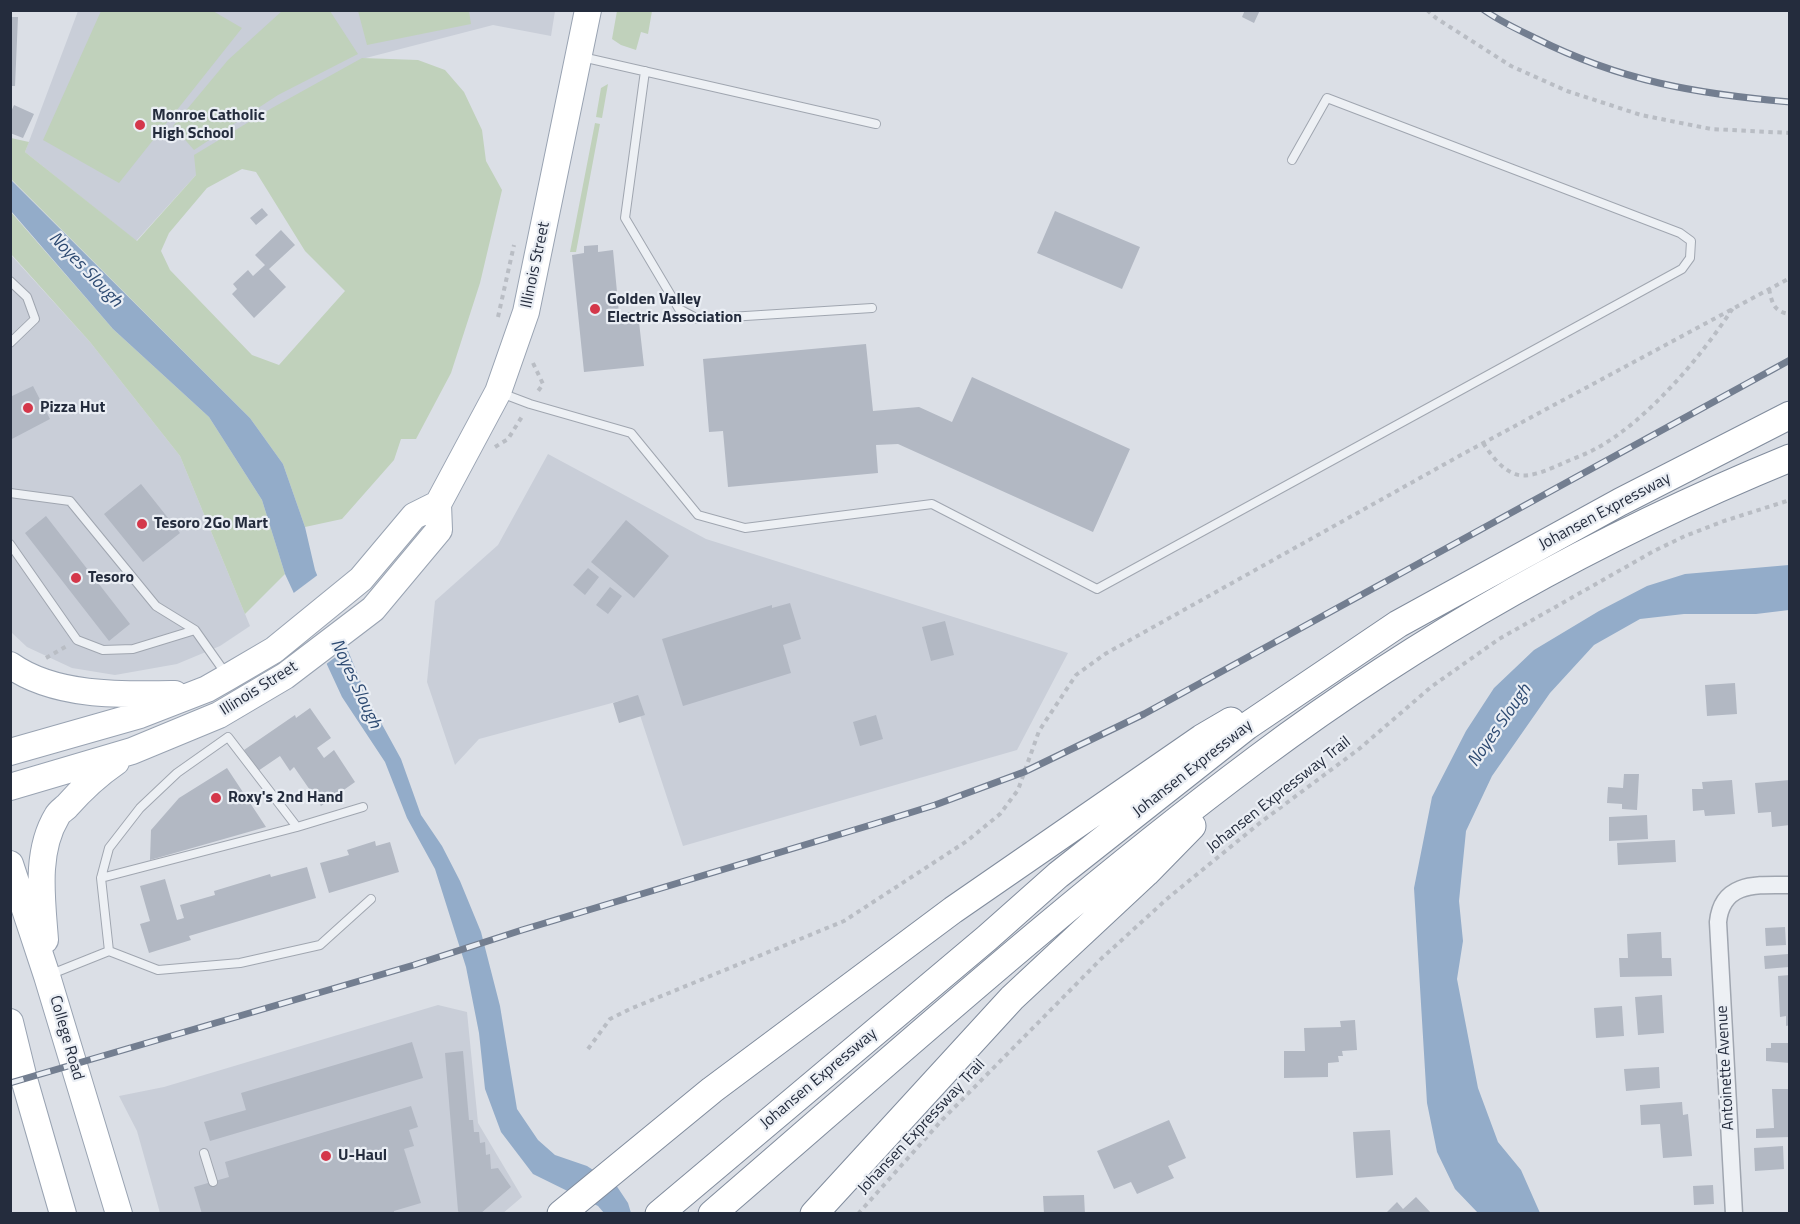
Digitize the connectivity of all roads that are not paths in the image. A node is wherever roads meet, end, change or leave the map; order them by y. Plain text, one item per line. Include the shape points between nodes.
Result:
1 (588, 10) edge
2 (579, 57) junction
3 (645, 71) junction
4 (876, 124) dead end
5 (1292, 160) dead end
6 (10, 280) edge
7 (872, 308) dead end
8 (10, 343) edge
9 (498, 392) junction
10 (1790, 415) edge
11 (1790, 458) edge
12 (10, 493) edge
13 (438, 504) junction
14 (10, 544) edge
15 (1398, 624) junction
16 (195, 630) junction
17 (10, 665) edge
18 (228, 677) junction
19 (193, 694) junction
20 (224, 726) junction
21 (132, 751) junction
22 (10, 753) edge
23 (1259, 758) junction
24 (10, 787) edge
25 (363, 807) dead end
26 (297, 827) junction
27 (10, 864) edge
28 (101, 878) junction
29 (1790, 885) edge
30 (371, 899) dead end
31 (109, 951) junction
32 (47, 976) junction
33 (10, 1022) edge
34 (204, 1153) dead end
35 (213, 1182) dead end
36 (663, 1211) edge
37 (63, 1214) edge
38 (119, 1214) edge
39 (561, 1214) edge
40 (712, 1214) edge
41 (814, 1214) edge
42 (1734, 1214) edge

1 - 2 main road, Illinois Street
2 - 3 lane
2 - 9 main road, Illinois Street via 526,312
3 - 4 lane
3 - 7 lane via 625,218 679,309 698,319
5 - 9 lane via 1327,98 1680,233 1691,241 1690,258 1682,269 1097,589 932,504 745,528 698,515 631,433
6 - 8 lane via 27,297 35,320
9 - 13 main road, Illinois Street
10 - 15 highway, Johansen Expressway via 1620,502
11 - 23 highway, Johansen Expressway via 1641,525 1470,618 1408,655
12 - 16 lane via 70,501 156,606
13 - 18 main road, Illinois Street via 414,516 361,579 274,650
13 - 20 main road, Illinois Street via 439,530 372,609
14 - 16 lane via 77,640 103,650 133,649
15 - 36 highway, Johansen Expressway via 1247,726 1140,809
15 - 39 highway via 1202,738 952,910 712,1090
16 - 18 lane
17 - 19 main road via 76,691
18 - 19 main road, Illinois Street
19 - 22 main road, Illinois Street via 140,715
20 - 21 main road, Illinois Street
20 - 26 lane
20 - 28 lane via 140,808 109,848
21 - 24 main road, Illinois Street
21 - 32 main road via 82,789 57,816 47,838 42,881
23 - 40 highway, Johansen Expressway via 1140,849 1014,954
23 - 41 highway via 1146,873 1012,998
25 - 26 lane
26 - 28 lane
27 - 32 main road, College Road
28 - 31 lane
29 - 42 street, Antoinette Avenue via 1755,885 1738,890 1728,896 1719,910
30 - 31 lane via 320,945 240,963 158,970
31 - 32 lane
32 - 38 main road, College Road
33 - 37 main road
34 - 35 lane

